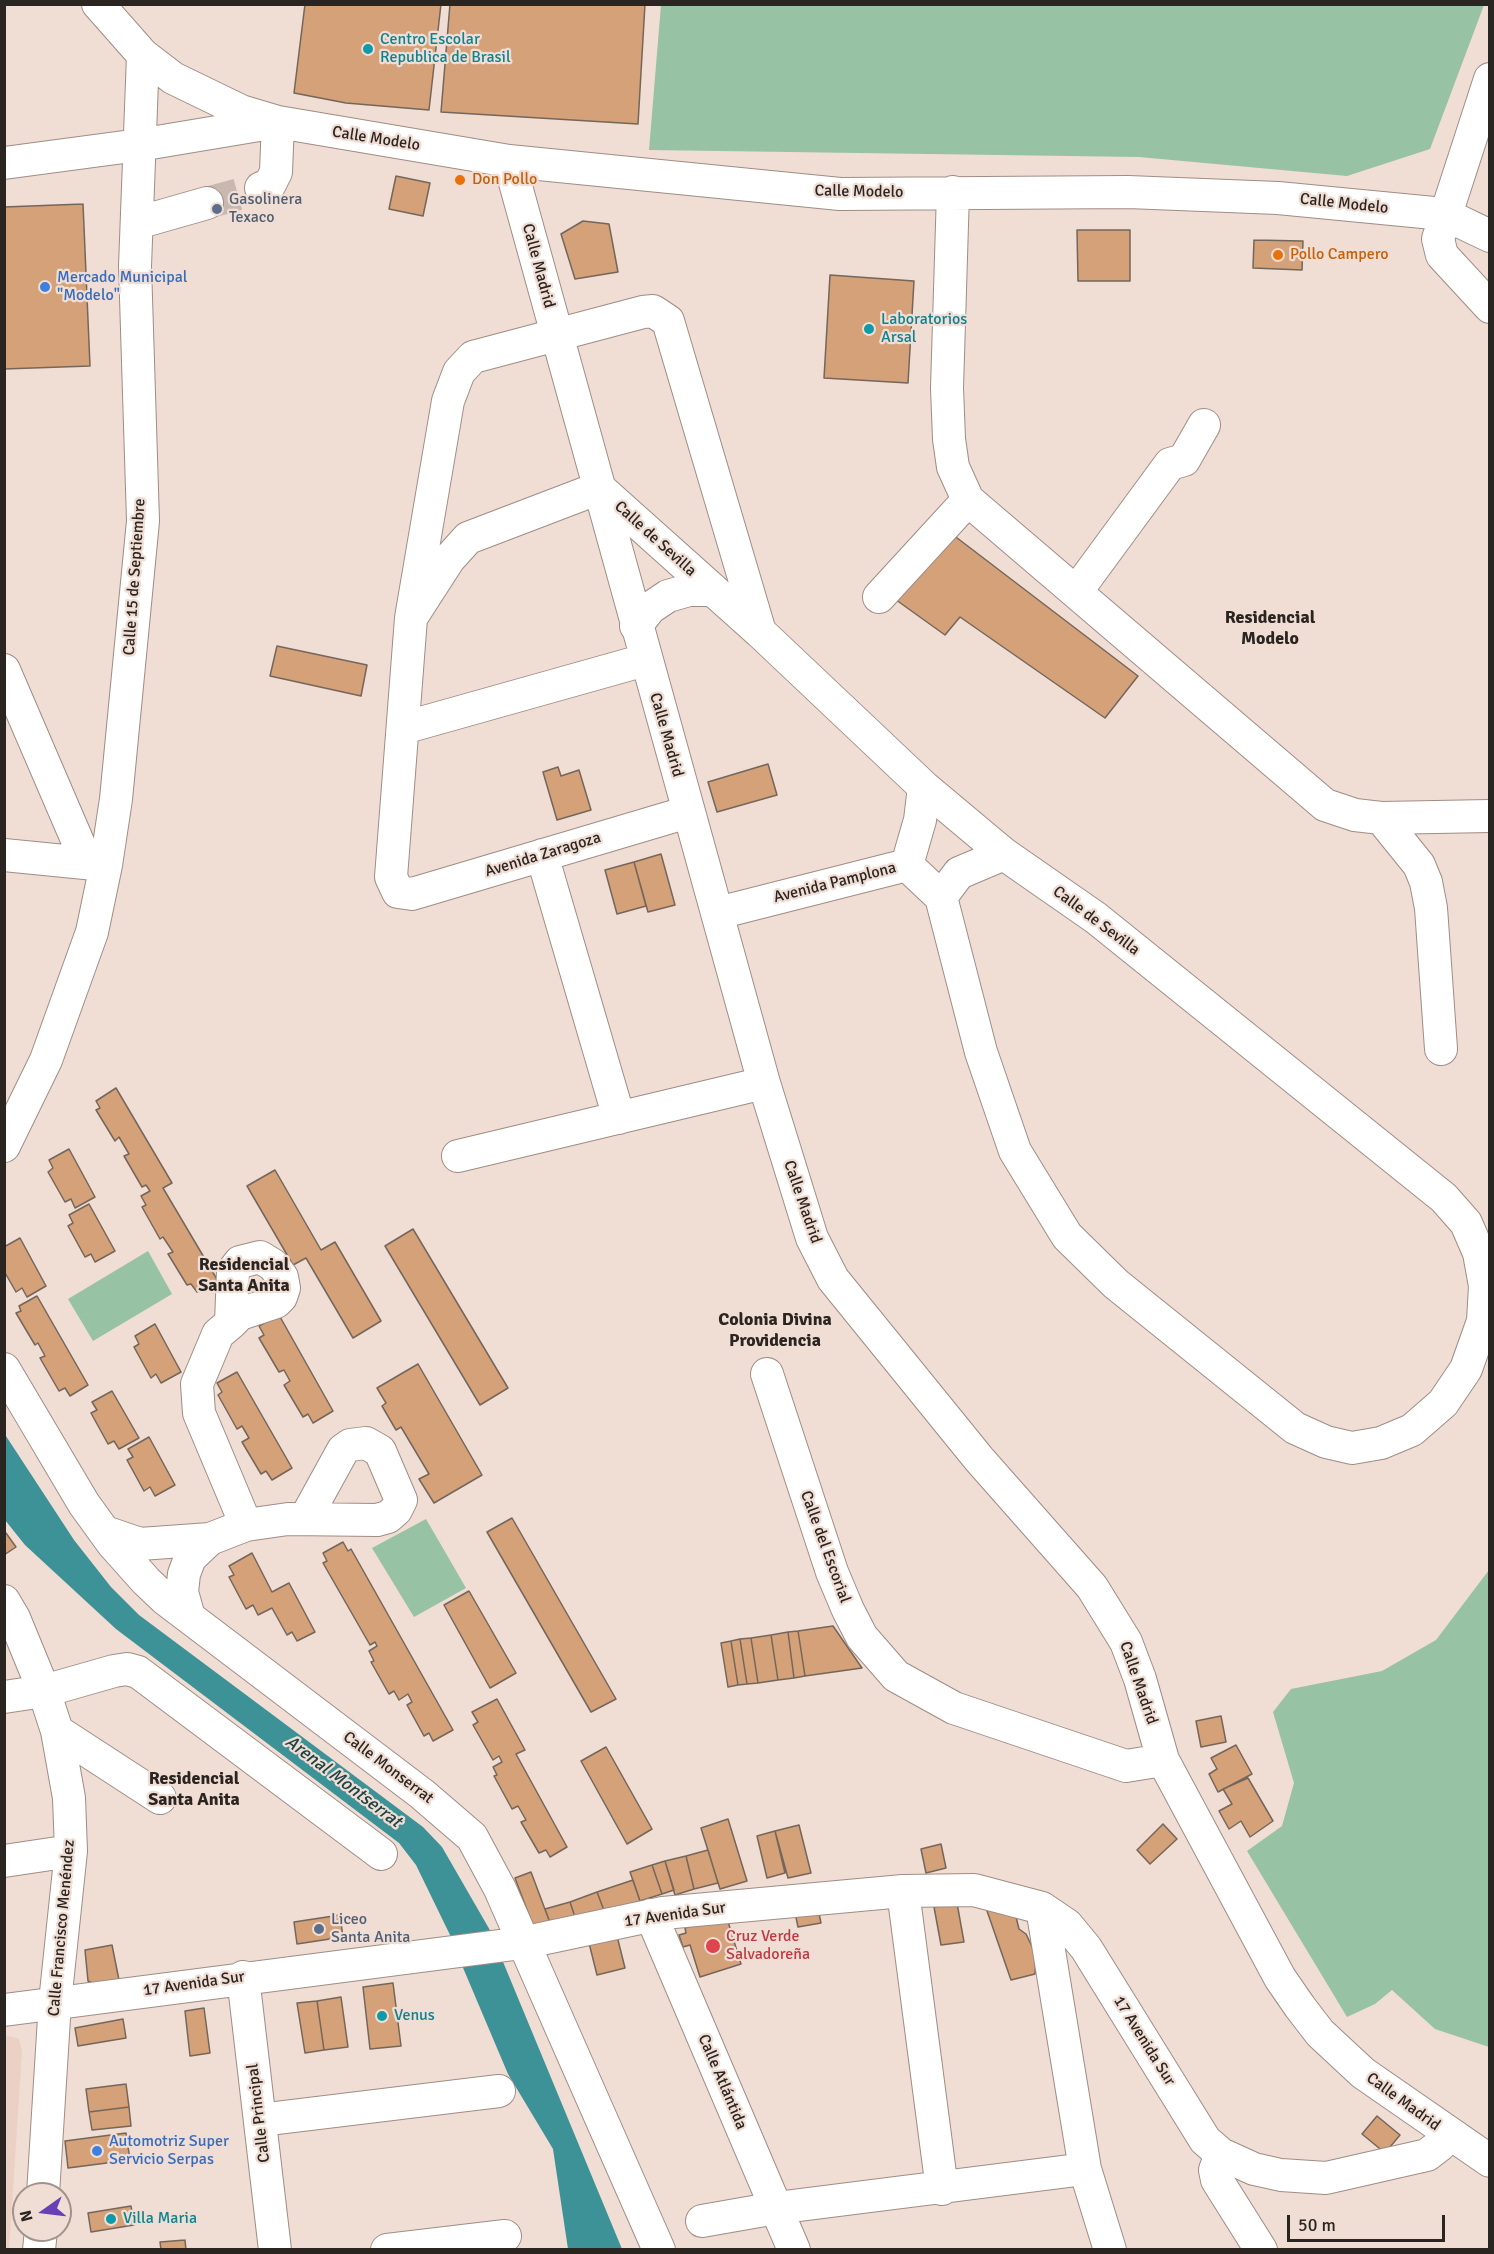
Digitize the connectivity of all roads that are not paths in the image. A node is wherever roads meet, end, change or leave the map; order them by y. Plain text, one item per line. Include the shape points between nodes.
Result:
1 (98, 4) edge
2 (143, 55) junction
3 (1490, 79) edge
4 (278, 122) junction
5 (140, 145) junction
6 (509, 161) junction
7 (4, 163) edge
8 (261, 188) tunnel mouth
9 (953, 192) junction
10 (207, 203) tunnel mouth
11 (1444, 214) junction
12 (136, 223) junction
13 (1490, 236) edge
14 (1490, 307) edge
15 (556, 334) junction
16 (1204, 424) dead end
17 (599, 488) junction
18 (968, 500) junction
19 (711, 590) junction
20 (1076, 592) junction
21 (879, 597) dead end
22 (411, 618) junction
23 (636, 626) junction
24 (760, 632) junction
25 (645, 660) junction
26 (4, 670) edge
27 (404, 728) junction
28 (924, 787) junction
29 (688, 812) junction
30 (1490, 816) edge
31 (1381, 818) junction
32 (1004, 854) junction
33 (4, 855) edge
34 (542, 855) junction
35 (97, 864) junction
36 (907, 865) junction
37 (941, 897) junction
38 (718, 914) junction
39 (1442, 1049) dead end
40 (764, 1083) junction
41 (620, 1118) junction
42 (4, 1146) edge
43 (458, 1156) dead end
44 (1484, 1251) edge
45 (231, 1323) dead end
46 (4, 1369) edge
47 (767, 1374) dead end
48 (305, 1519) dead end
49 (246, 1525) junction
50 (105, 1532) junction
51 (210, 1539) junction
52 (4, 1601) edge
53 (189, 1617) junction
54 (44, 1691) junction
55 (4, 1697) edge
56 (57, 1731) junction
57 (1163, 1760) junction
58 (160, 1798) dead end
59 (71, 1851) junction
60 (381, 1854) dead end
61 (4, 1861) edge
62 (903, 1891) junction
63 (1042, 1908) junction
64 (651, 1915) junction
65 (509, 1944) junction
66 (243, 1977) junction
67 (55, 2002) junction
68 (4, 2010) edge
69 (499, 2091) dead end
70 (260, 2120) junction
71 (1448, 2134) junction
72 (1221, 2154) junction
73 (1490, 2162) edge
74 (1085, 2169) junction
75 (44, 2182) edge
76 (942, 2188) junction
77 (776, 2208) junction
78 (702, 2221) dead end
79 (505, 2236) dead end
80 (275, 2250) edge
81 (387, 2250) edge
82 (659, 2250) edge
83 (794, 2250) edge
84 (1110, 2250) edge
85 (1261, 2250) edge

1 - 2 street
2 - 4 street, Calle Modelo via 173,78 207,96
2 - 5 street, Calle 15 de Septiembre
3 - 11 street
4 - 5 street, Calle Modelo
4 - 6 street, Calle Modelo
4 - 8 street via 276,172 270,184
5 - 7 street, Calle Modelo
5 - 12 street, Calle 15 de Septiembre
6 - 9 street, Calle Modelo via 840,194
6 - 15 street, Calle Madrid
9 - 11 street, Calle Modelo via 1128,192 1278,198
9 - 18 street via 949,439 953,467
10 - 12 street
11 - 13 street
11 - 14 street via 1438,239 1442,255
12 - 35 street, Calle 15 de Septiembre via 142,521 116,799
15 - 17 street, Calle Madrid
15 - 22 street via 473,357 459,372 448,401
15 - 24 street via 653,310 668,321
16 - 20 street via 1184,460 1170,464
17 - 19 street, Calle de Sevilla
17 - 22 street via 468,538 448,559
17 - 23 street, Calle Madrid
18 - 20 street
18 - 21 street
19 - 23 street, Calle de Sevilla via 689,590 668,596 650,608
19 - 24 street, Calle de Sevilla
20 - 31 street via 1325,805
22 - 27 street
23 - 25 street, Calle Madrid
24 - 28 street, Calle de Sevilla
25 - 27 street
25 - 29 street, Calle Madrid
26 - 35 street
27 - 34 street, Avenida Zaragoza via 390,877 398,892 412,894
28 - 32 street, Calle de Sevilla
28 - 36 street via 920,820
29 - 34 street, Avenida Zaragoza
29 - 38 street, Calle Madrid
30 - 31 street
31 - 39 street via 1419,865 1426,882
32 - 37 street via 959,873
32 - 44 street, Calle de Sevilla via 1096,918 1427,1183 1466,1223
33 - 35 street
34 - 41 street
35 - 42 street, Calle 15 de Septiembre via 92,932 46,1060
36 - 37 street, Avenida Pamplona
36 - 38 street, Avenida Pamplona
37 - 44 street, Calle de Sevilla via 981,1052 1015,1150 1067,1236 1116,1284 1295,1428 1352,1448 1381,1443 1412,1430 1443,1403 1466,1369 1483,1321
38 - 40 street, Calle Madrid
40 - 41 street
40 - 57 street, Calle Madrid via 812,1238 834,1279 979,1459 1092,1587 1126,1642
41 - 43 street
45 - 49 street via 218,1334 197,1384 199,1413
46 - 50 street, Calle Monserrat via 84,1504
47 - 57 street, Calle del Escorial via 844,1601 862,1637 896,1676 954,1708 1126,1766
48 - 49 street
49 - 51 street
50 - 51 street via 140,1544
50 - 53 street, Calle Monserrat via 146,1581
51 - 53 street via 190,1558 184,1574 182,1592
52 - 54 street, Calle Francisco Menéndez via 15,1618
53 - 65 street, Calle Monserrat via 422,1794 472,1837 500,1889
54 - 55 street
54 - 56 street, Calle Francisco Menéndez
54 - 60 street via 114,1671 138,1672
56 - 58 street
56 - 59 street, Calle Francisco Menéndez via 69,1798
57 - 71 street, Calle Madrid via 1280,1978 1300,2007 1320,2033 1363,2073
59 - 61 street
59 - 67 street, Calle Francisco Menéndez
62 - 63 street, 17 Avenida Sur via 974,1890
62 - 64 street, 17 Avenida Sur
62 - 76 street
63 - 72 street, 17 Avenida Sur via 1067,1925 1086,1948 1205,2140
63 - 74 street
64 - 65 street, 17 Avenida Sur
64 - 77 street, Calle Atlántida
65 - 66 street, 17 Avenida Sur
65 - 82 street, Calle Monserrat
66 - 67 street, 17 Avenida Sur
66 - 70 street, Calle Principal
67 - 68 street, 17 Avenida Sur
67 - 75 street, Calle Francisco Menéndez
69 - 70 street
70 - 80 street, Calle Principal
71 - 72 street via 1427,2154 1326,2178 1254,2169
71 - 73 street, Calle Madrid
72 - 85 street via 1215,2170 1217,2180
74 - 76 street
74 - 84 street
76 - 77 street
77 - 78 street
77 - 83 street, Calle Atlántida
79 - 81 street

